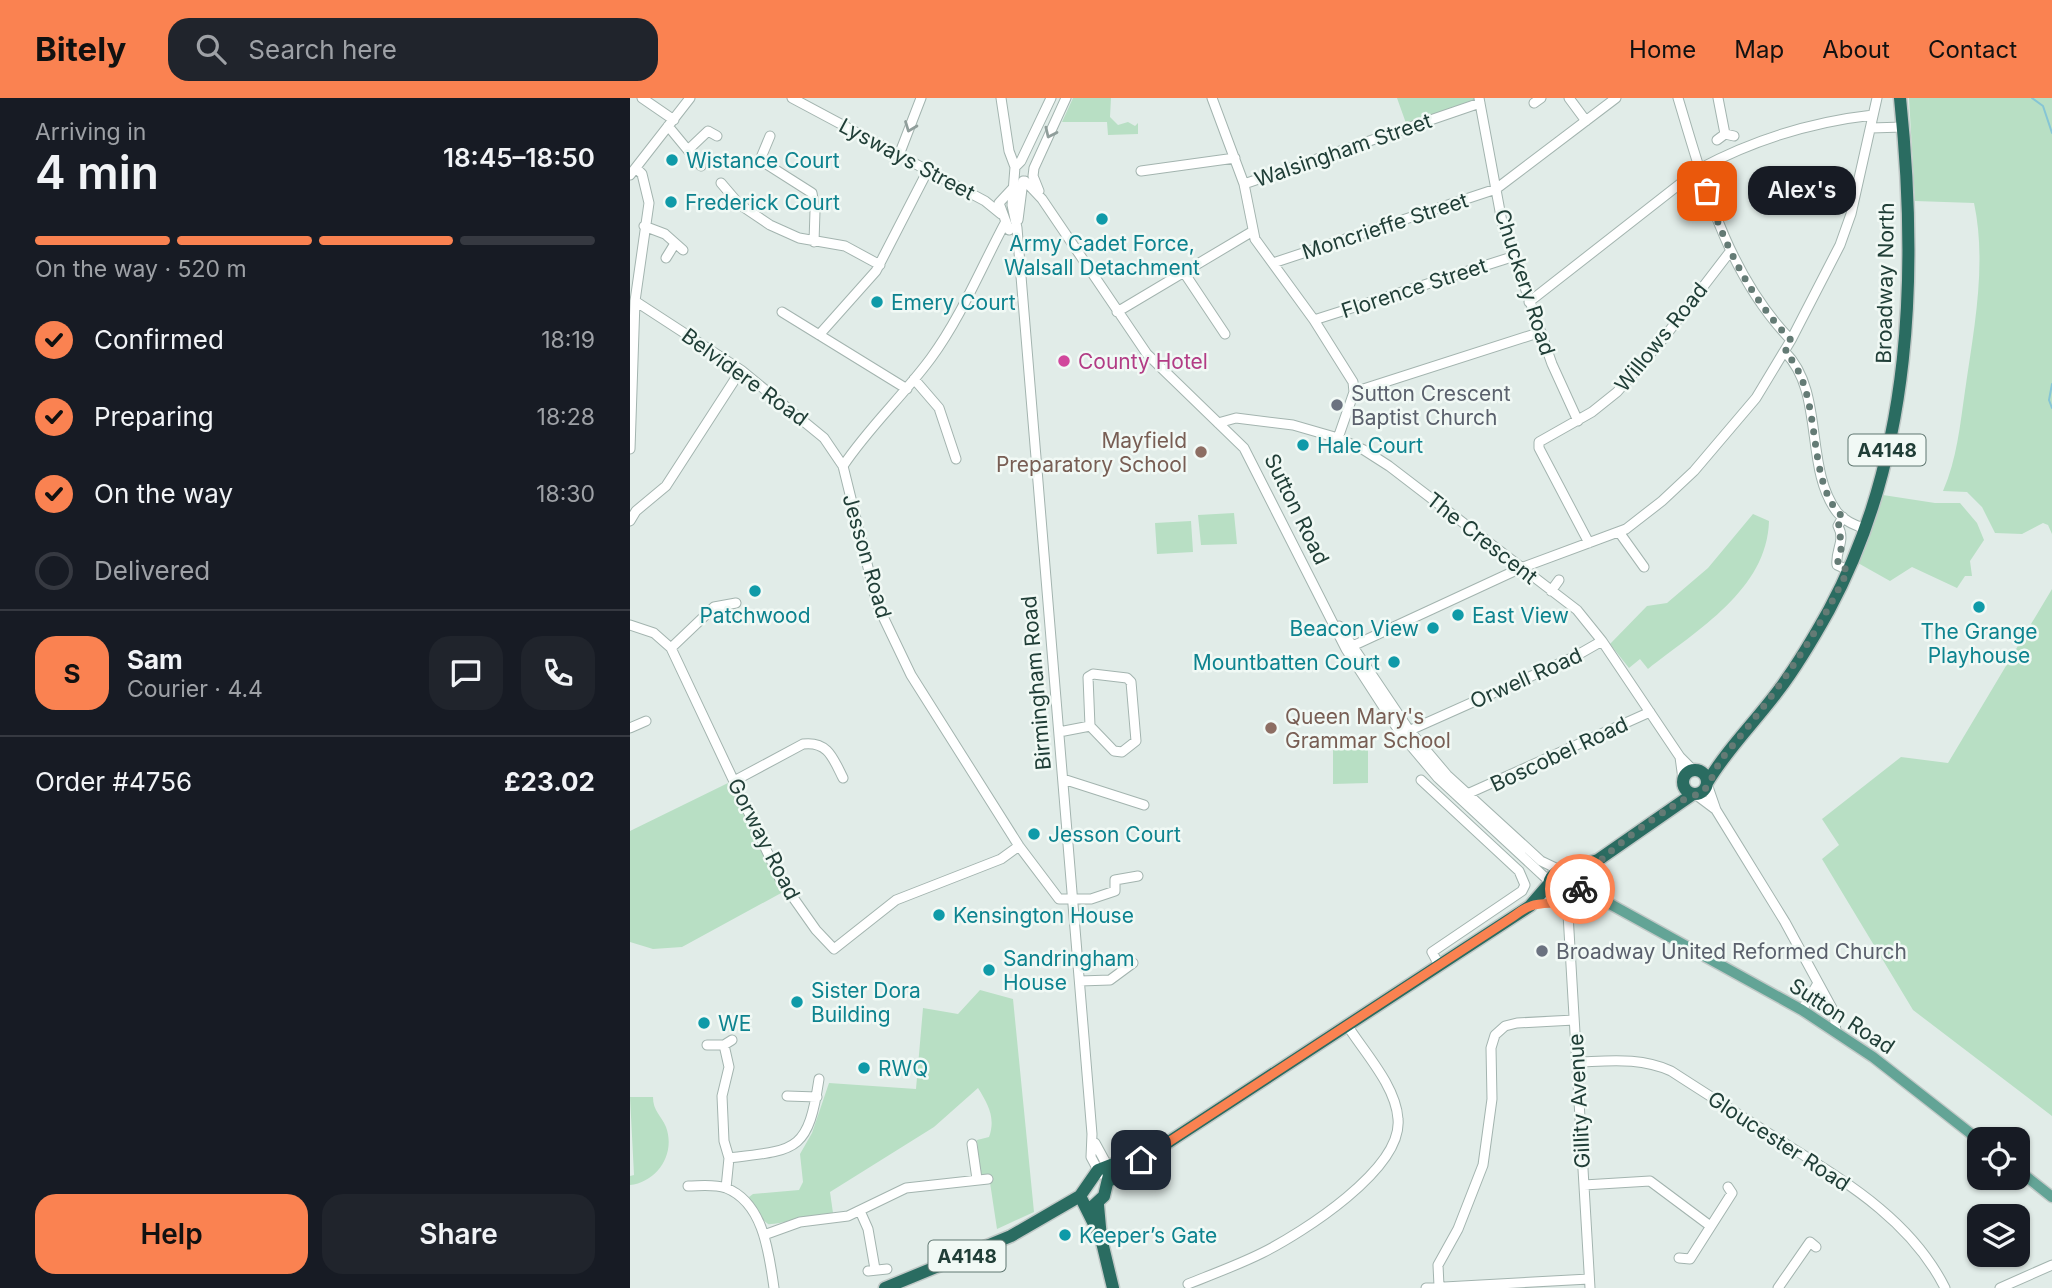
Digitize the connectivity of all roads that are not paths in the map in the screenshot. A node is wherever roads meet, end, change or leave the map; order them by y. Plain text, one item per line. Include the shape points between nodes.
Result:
1 (642, 98) edge
2 (690, 98) edge
3 (792, 98) edge
4 (921, 98) edge
5 (1002, 98) edge
6 (1051, 98) edge
7 (1066, 98) edge
8 (1212, 98) edge
9 (1569, 98) edge
10 (1616, 98) edge
11 (1678, 98) edge
12 (1718, 98) edge
13 (1877, 98) edge
14 (1900, 98) edge
15 (1480, 100) edge
16 (1873, 115) junction
17 (1586, 121) junction
18 (671, 123) junction
19 (1903, 127) junction
20 (1871, 128) junction
21 (717, 136) dead end
22 (770, 136) dead end
23 (1725, 136) dead end
24 (688, 150) junction
25 (899, 155) junction
26 (1235, 158) junction
27 (701, 166) dead end
28 (1017, 167) junction
29 (1699, 169) junction
30 (928, 170) junction
31 (1141, 171) dead end
32 (633, 172) edge
33 (1029, 176) junction
34 (721, 183) dead end
35 (1244, 184) junction
36 (1012, 189) junction
37 (1496, 189) junction
38 (985, 201) junction
39 (999, 203) junction
40 (1008, 224) junction
41 (644, 226) junction
42 (1253, 231) junction
43 (814, 242) junction
44 (674, 245) junction
45 (683, 250) dead end
46 (1729, 253) junction
47 (1515, 256) junction
48 (666, 258) dead end
49 (1273, 263) junction
50 (880, 265) junction
51 (1183, 271) junction
52 (635, 301) junction
53 (1529, 302) junction
54 (782, 312) dead end
55 (1117, 312) junction
56 (1314, 320) junction
57 (1541, 332) junction
58 (819, 335) junction
59 (1226, 336) dead end
60 (1791, 340) junction
61 (1785, 352) junction
62 (741, 370) junction
63 (914, 379) junction
64 (907, 389) junction
65 (1354, 392) junction
66 (1578, 421) junction
67 (1219, 424) junction
68 (631, 431) edge
69 (1338, 438) junction
70 (630, 449) edge
71 (952, 457) dead end
72 (843, 466) junction
73 (633, 507) edge
74 (1843, 517) junction
75 (630, 521) edge
76 (1865, 529) junction
77 (1619, 532) junction
78 (1589, 543) junction
79 (1644, 567) dead end
80 (1521, 568) junction
81 (1848, 570) junction
82 (1559, 580) dead end
83 (1551, 591) junction
84 (736, 603) dead end
85 (630, 625) edge
86 (1602, 641) junction
87 (1350, 647) junction
88 (671, 648) junction
89 (1650, 712) junction
90 (646, 722) dead end
91 (1090, 726) junction
92 (630, 728) edge
93 (1059, 732) junction
94 (1405, 732) junction
95 (1722, 757) junction
96 (838, 773) dead end
97 (1063, 779) junction
98 (1421, 780) dead end
99 (734, 781) junction
100 (1690, 782) junction
101 (1707, 783) junction
102 (1463, 796) junction
103 (1144, 805) dead end
104 (1450, 806) junction
105 (1716, 810) junction
106 (1019, 846) junction
107 (1598, 860) junction
108 (1564, 870) junction
109 (1138, 876) dead end
110 (1549, 883) junction
111 (1581, 883) junction
112 (1601, 899) junction
113 (1073, 901) junction
114 (1568, 903) junction
115 (1530, 906) junction
116 (1133, 963) dead end
117 (1439, 965) junction
118 (1080, 981) junction
119 (1818, 983) junction
120 (1802, 1010) junction
121 (1574, 1020) junction
122 (1347, 1026) junction
123 (1836, 1032) junction
124 (707, 1045) dead end
125 (1577, 1062) junction
126 (819, 1079) dead end
127 (787, 1096) dead end
128 (817, 1097) junction
129 (1967, 1131) edge
130 (972, 1144) dead end
131 (1159, 1147) junction
132 (729, 1158) junction
133 (1102, 1167) junction
134 (977, 1179) junction
135 (988, 1179) dead end
136 (2030, 1180) edge
137 (1110, 1181) junction
138 (1584, 1185) junction
139 (688, 1186) dead end
140 (1728, 1187) dead end
141 (726, 1188) junction
142 (2052, 1198) edge
143 (1089, 1201) junction
144 (860, 1210) junction
145 (1709, 1225) junction
146 (764, 1235) junction
147 (1816, 1247) dead end
148 (1679, 1258) dead end
149 (2052, 1265) edge
150 (887, 1269) dead end
151 (1187, 1283) edge
152 (1589, 1284) edge
153 (1440, 1286) junction
154 (1783, 1286) edge
155 (775, 1288) edge
156 (885, 1288) edge
157 (1113, 1288) edge
158 (1426, 1288) edge
159 (1945, 1288) edge
160 (2000, 1288) edge

1 - 18 street
2 - 18 street
3 - 25 street, Lysways Street
4 -> 25 street
5 - 28 street, Birmingham Road via 1009,151
6 - 28 street
7 -> 33 street, Birmingham Road
8 - 26 street
9 - 17 street
10 - 17 street, Moncrieffe Street
11 - 29 street
12 - 23 street
13 - 16 street
14 - 19 highway, Broadway North / A4148
15 - 35 street, Walsingham Street
15 - 37 street, Chuckery Road
16 - 20 street
16 - 29 street via 1794,128
17 - 37 street, Moncrieffe Street
18 - 24 street
18 - 32 street
19 - 20 street
19 - 76 highway, Broadway North / A4148 via 1908,316 1889,442
20 - 60 street via 1847,228
21 - 24 street via 709,131
22 - 43 street via 760,160 812,193
24 - 27 street
25 - 30 street, Lysways Street
26 - 31 street
26 - 35 street
28 - 33 street
28 - 33 street via 1029,162
28 - 36 street, Birmingham Road
29 - 46 street
29 - 53 street
30 - 38 street, Lysways Street
30 - 50 street
32 - 41 street via 642,174 649,202
33 - 40 street, Birmingham Road
33 - 55 street, Sutton Road
34 - 43 street via 752,214
35 - 42 street
36 - 39 street, Lysways Street
36 - 40 street, Birmingham Road
37 - 47 street, Chuckery Road
37 - 49 street, Moncrieffe Street
38 - 39 street, Lysways Street
38 - 40 street, Lysways Street
39 - 40 street, Lysways Street
40 - 63 street, Jesson Road via 955,320
40 - 93 street, Birmingham Road
41 - 44 street via 665,234
41 - 52 street
42 - 49 street
42 - 51 street
43 - 50 street via 845,246
44 - 45 street
44 - 48 street
46 - 60 street
46 - 66 street, Willows Road via 1637,370 1617,392
47 - 53 street, Chuckery Road
47 - 56 street, Florence Street
49 - 56 street
50 - 58 street
51 - 55 street
51 - 59 street
52 - 62 street, Belvidere Road
52 - 68 street
53 - 57 street, Chuckery Road
54 - 58 street
55 - 67 street, Sutton Road via 1147,354
56 - 65 street via 1353,382
57 - 65 street
57 - 66 street, Chuckery Road
58 - 64 street
60 - 61 street
61 - 74 street via 1796,363 1804,384 1828,494
61 - 77 street via 1750,407 1694,471
62 - 72 street, Belvidere Road via 814,426
62 - 73 street via 666,486
63 - 64 street, Jesson Road
63 - 71 street via 939,408
64 - 72 street, Jesson Road
65 - 69 street
66 - 78 street, Willows Road via 1542,439 1539,448
67 - 69 street, The Crescent via 1226,418 1249,419
67 - 87 street, Sutton Road via 1251,458 1327,611
68 - 70 street
69 - 80 street, The Crescent via 1389,466
72 - 106 street, Jesson Road via 877,604 893,639 911,676
73 - 75 street
74 - 76 street
74 - 81 street via 1838,526 1842,545 1836,560
76 - 81 highway, Broadway North / A4148
77 - 78 street
77 - 79 street
78 - 80 street
80 - 83 street, The Crescent
80 - 87 street
81 - 95 highway, Broadway North / A4148 via 1779,690
82 - 83 street
83 - 86 street, The Crescent via 1577,610
84 - 88 street via 714,607
85 - 88 street via 654,633
86 - 89 street, The Crescent
86 - 94 street, Orwell Road
87 - 94 street, Sutton Road
88 - 99 street, Gorway Road
89 - 100 street, The Crescent via 1680,757
89 - 102 street, Boscobel Road
90 - 92 street
91 - 91 street via 1088,677 1127,678 1136,741 1122,752 1114,751
91 - 93 street
93 - 97 street, Birmingham Road
94 - 102 street, Sutton Road
95 - 100 highway, Broadway North / A4148
95 - 101 highway, Broadway North / A4148
96 - 99 street via 829,750 816,743 803,744
97 - 103 street
97 - 113 street, Birmingham Road
98 - 104 street
99 - 106 street, Gorway Road via 780,879 834,949 896,900 1000,859
100 - 101 highway, Broadway North via 1704,790
100 - 101 highway via 1703,774
100 - 105 street, The Crescent
100 - 107 highway, Broadway North via 1674,805
101 - 105 street, The Crescent
102 - 104 street
102 - 108 street, Sutton Road via 1541,861
102 - 110 street, Sutton Road
104 - 117 street via 1519,871 1525,885 1432,952
105 - 119 street, The Crescent
106 - 113 street, Jesson Road via 1059,899
107 - 108 highway, Broadway North
107 - 111 highway, Broadway North
108 - 110 highway
108 - 111 highway
109 - 113 street via 1115,880 1115,891
110 - 114 highway via 1550,892
110 - 115 highway
111 - 112 main road, Sutton Road
111 - 114 highway
112 - 114 main road, Sutton Road
112 - 120 main road, Sutton Road
113 - 118 street, Birmingham Road
114 - 115 highway
114 - 121 street, Gillity Avenue
115 - 117 highway
116 - 118 street via 1110,980
117 - 122 highway
118 - 133 street, Birmingham Road via 1093,1134
119 - 120 street
119 - 123 street, The Crescent via 1834,1012
120 - 123 main road, Sutton Road
121 - 125 street, Gillity Avenue
121 - 153 street via 1517,1023 1495,1035 1483,1165 1438,1265
122 - 131 highway
122 - 151 street via 1393,1098 1397,1136 1385,1157 1361,1183 1302,1230 1261,1254
123 - 129 main road, Sutton Road
124 - 132 street via 728,1042 729,1067 722,1096
125 - 138 street, Gillity Avenue
125 - 159 street, Gloucester Road via 1632,1060 1671,1071 1888,1214 1927,1256
126 - 128 street
127 - 128 street
128 - 132 street via 807,1130 791,1148
130 - 134 street
131 - 133 highway
131 - 137 highway
132 - 141 street
133 - 137 highway
133 - 143 highway
134 - 135 street
134 - 144 street via 906,1188
136 - 142 main road
137 - 143 highway
138 - 145 street via 1650,1181
138 - 152 street, Gillity Avenue
139 - 141 street
140 - 145 street via 1732,1193
141 - 146 street via 747,1204
143 - 156 highway, A4148
143 - 157 highway
144 - 146 street via 848,1216 800,1222
144 - 150 street via 868,1229 872,1270
145 - 148 street via 1690,1259
146 - 155 street
147 - 154 street via 1810,1242
149 - 160 street
152 - 153 street
153 - 158 street

